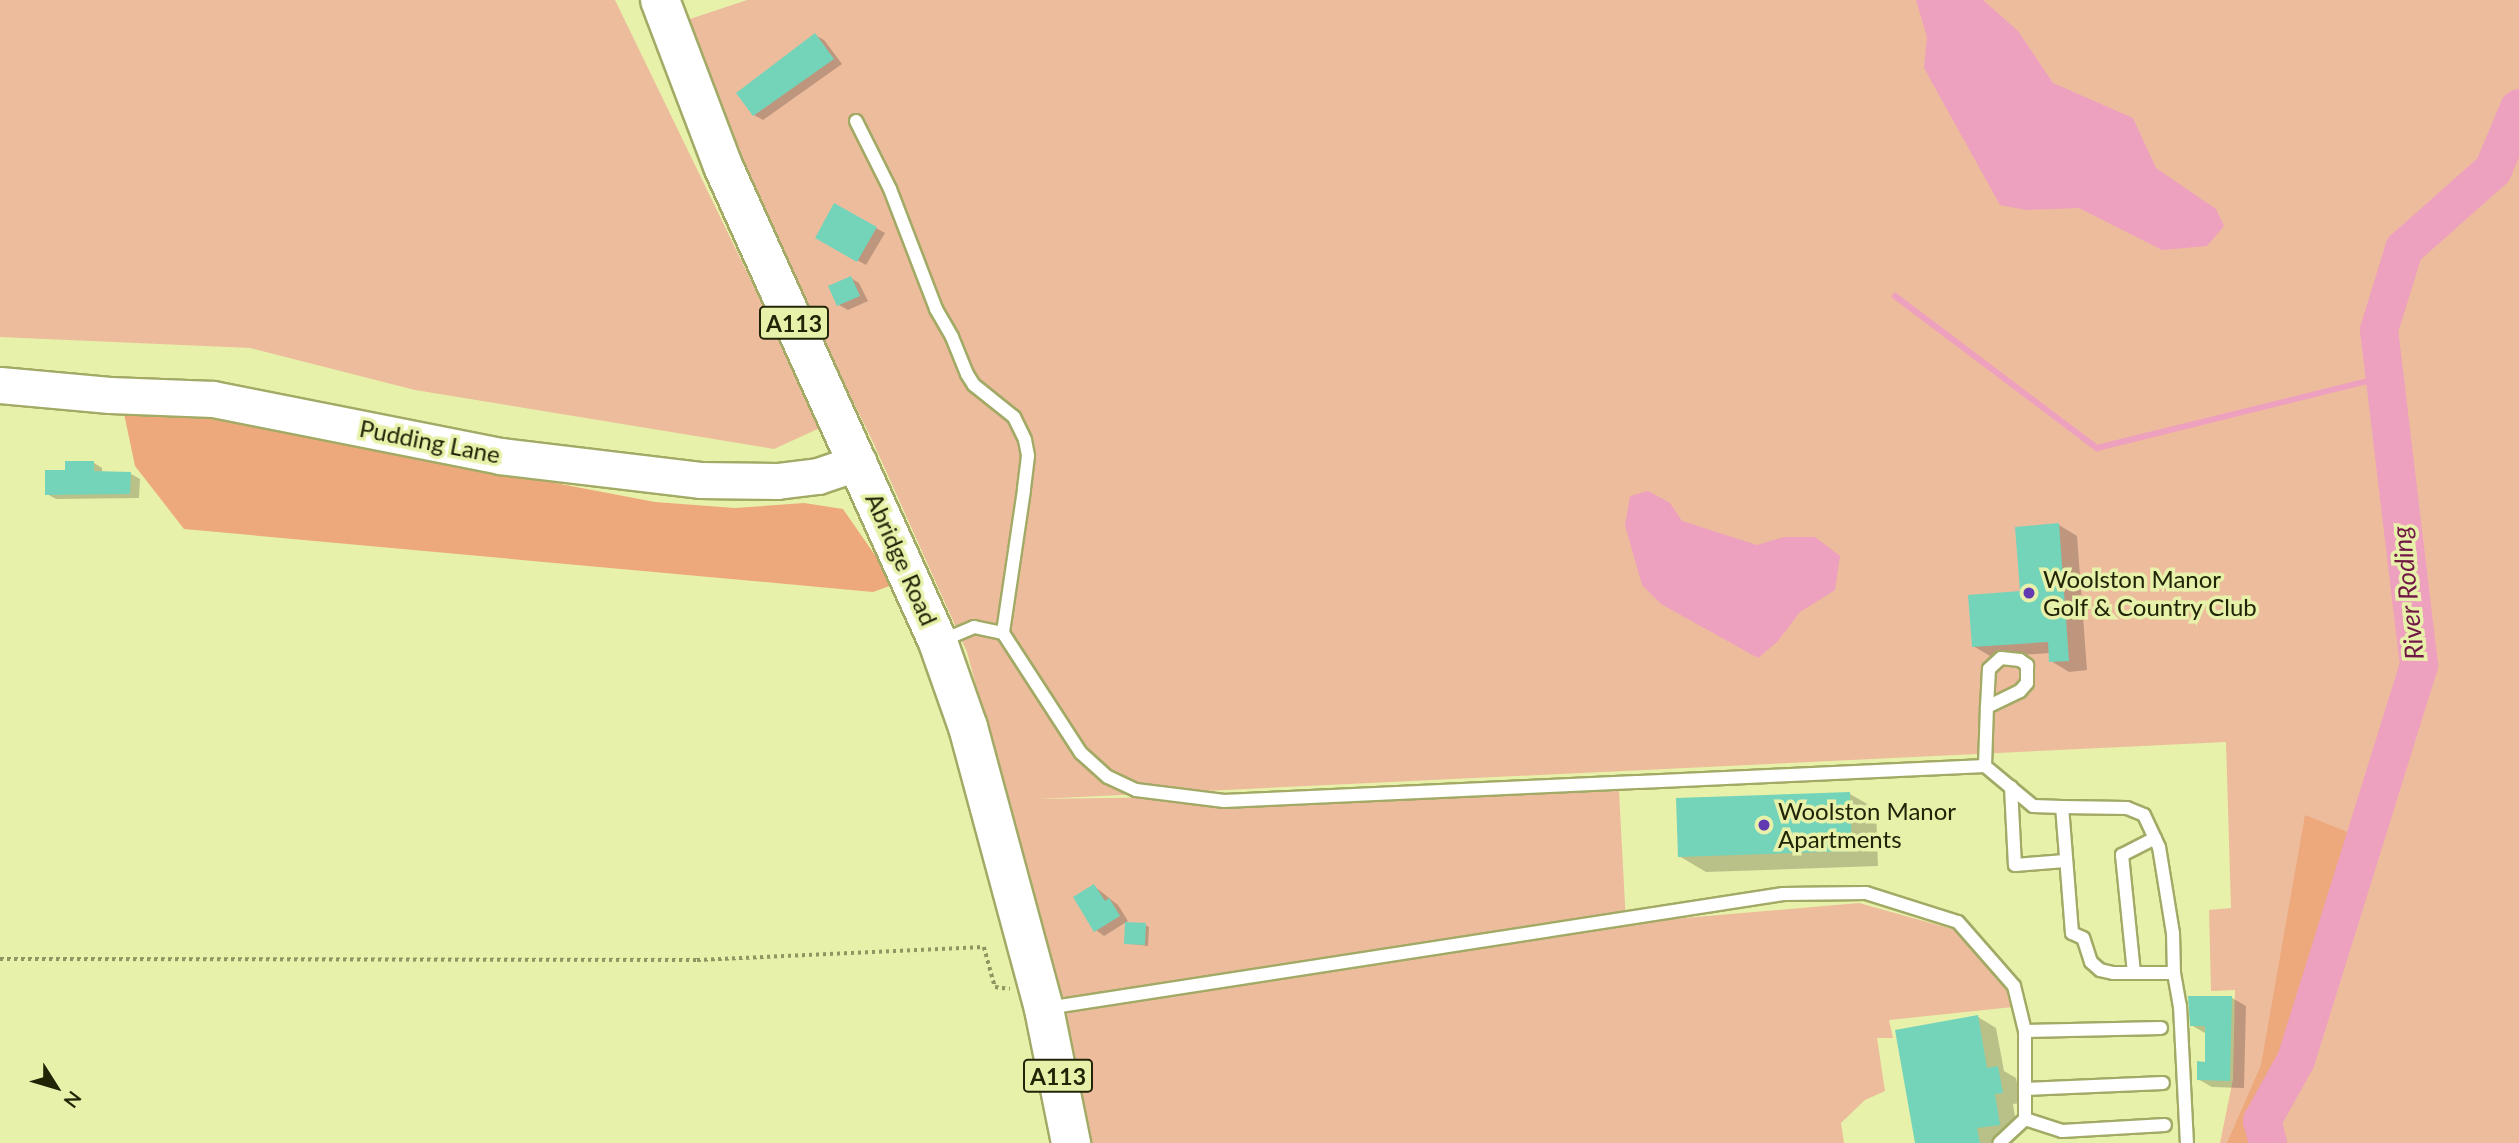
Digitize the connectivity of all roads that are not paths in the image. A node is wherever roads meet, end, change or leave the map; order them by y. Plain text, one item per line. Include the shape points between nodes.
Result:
1 (660, 0) edge
2 (856, 121) dead end
3 (0, 385) edge
4 (859, 461) junction
5 (1003, 633) junction
6 (938, 642) junction
7 (1987, 708) dead end
8 (1985, 765) junction
9 (2011, 787) junction
10 (2062, 807) junction
11 (2155, 838) junction
12 (2065, 861) junction
13 (2134, 973) junction
14 (2174, 973) junction
15 (1042, 1000) junction
16 (2161, 1028) dead end
17 (2025, 1031) junction
18 (2163, 1083) dead end
19 (2025, 1089) junction
20 (2025, 1119) junction
21 (2165, 1125) dead end
22 (1071, 1143) edge
23 (1998, 1143) edge
24 (2187, 1143) edge

1 - 4 main road, Abridge Road / A113 via 723,166
2 - 5 lane via 890,189 936,309 967,374 1014,417 1025,440 1026,467
3 - 4 street, Pudding Lane via 213,399 500,456 699,480 777,481 818,476
4 - 6 main road, Abridge Road / A113
5 - 6 lane via 974,627
5 - 8 lane via 1081,752 1108,777 1136,790 1164,794 1224,801
6 - 15 main road, Abridge Road / A113 via 968,727
7 - 8 lane
8 - 9 lane
9 - 10 lane via 2033,806
9 - 12 lane via 2015,865
10 - 11 lane via 2127,808 2144,816
10 - 12 lane
11 - 13 lane via 2122,855
11 - 14 lane via 2173,933
12 - 13 lane via 2072,933 2083,938 2091,962 2100,970
13 - 14 lane
14 - 24 lane
15 - 17 lane via 1783,894 1866,893 1958,922 2014,986
15 - 22 main road, Abridge Road / A113
16 - 17 lane
17 - 19 lane
18 - 19 lane
19 - 20 lane
20 - 21 lane via 2062,1131
20 - 23 lane

